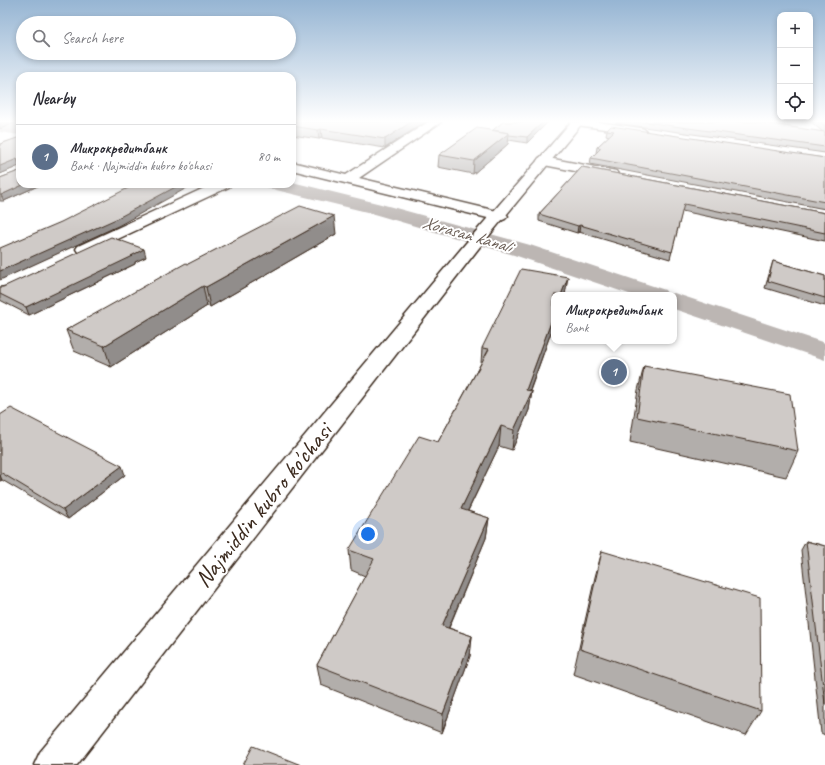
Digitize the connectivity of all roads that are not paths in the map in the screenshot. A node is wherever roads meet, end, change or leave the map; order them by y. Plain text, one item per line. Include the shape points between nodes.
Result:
1 (381, 158) edge
2 (546, 158) edge
3 (543, 161) junction
4 (296, 167) edge
5 (622, 176) edge
6 (349, 179) junction
7 (215, 188) edge
8 (500, 216) junction
9 (72, 255) edge
10 (53, 765) edge

1 - 6 main road
2 - 3 main road
3 - 5 main road
3 - 8 main road
4 - 6 main road
6 - 8 main road
7 - 9 main road
8 - 10 main road, Najmiddin kubro ko'chasi via 472,246

